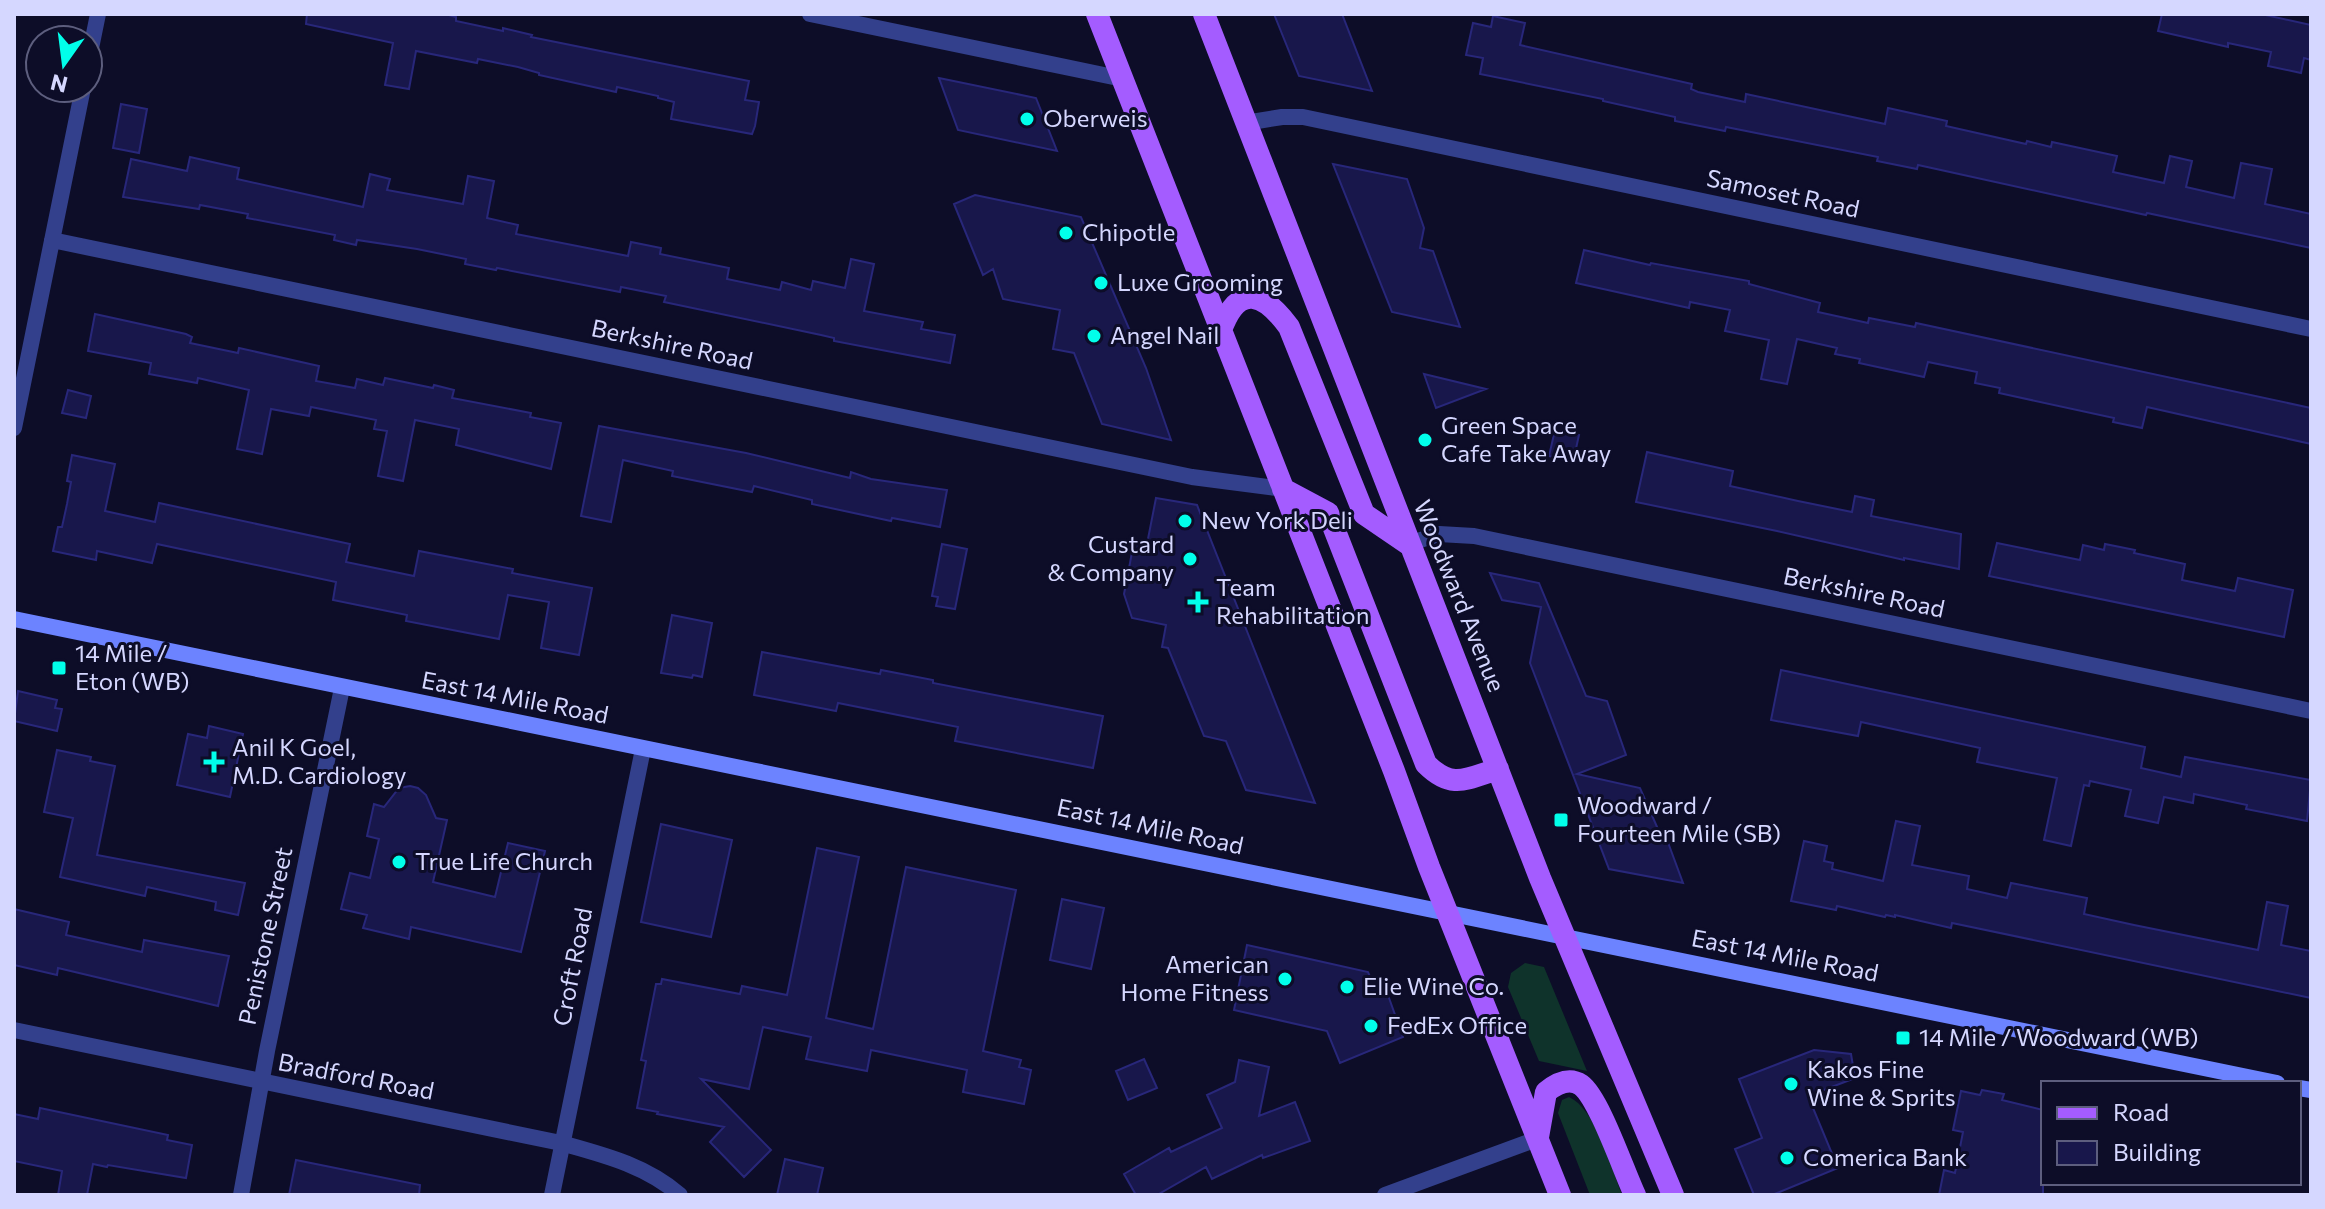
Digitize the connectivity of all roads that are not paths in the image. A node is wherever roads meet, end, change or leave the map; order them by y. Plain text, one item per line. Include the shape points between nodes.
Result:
1 (810, 14) edge
2 (1097, 14) edge
3 (1204, 14) edge
4 (1123, 79) junction
5 (80, 104) edge
6 (1245, 123) junction
7 (52, 240) junction
8 (2311, 329) edge
9 (1221, 330) junction
10 (14, 428) edge
11 (1283, 489) junction
12 (1408, 544) junction
13 (14, 619) edge
14 (342, 688) junction
15 (2311, 711) edge
16 (643, 749) junction
17 (1498, 769) junction
18 (1448, 914) junction
19 (1565, 939) junction
20 (14, 1030) edge
21 (2267, 1081) edge
22 (261, 1082) junction
23 (1537, 1139) junction
24 (561, 1143) junction
25 (241, 1195) edge
26 (552, 1195) edge
27 (680, 1195) edge
28 (1385, 1195) edge
29 (1560, 1195) edge
30 (1635, 1195) edge
31 (1673, 1195) edge

1 - 4 street
2 - 4 main road
3 - 6 main road, Woodward Avenue
4 - 9 main road
5 - 7 street
6 - 8 street, Samoset Road via 1303,117
6 - 12 main road, Woodward Avenue
7 - 10 street
7 - 11 street, Berkshire Road via 1192,477
9 - 11 main road
9 - 12 main road via 1236,302 1262,300 1274,307 1289,327 1364,514
11 - 17 main road via 1328,513 1426,764 1451,781
11 - 18 main road
12 - 15 street, Berkshire Road via 1439,534 1474,536
12 - 17 main road, Woodward Avenue
13 - 14 main road, East 14 Mile Road
14 - 16 main road, East 14 Mile Road
14 - 22 street, Penistone Street
16 - 18 main road, East 14 Mile Road
16 - 24 street, Croft Road
17 - 19 main road, Woodward Avenue
18 - 19 main road, East 14 Mile Road
18 - 23 main road
19 - 21 main road, East 14 Mile Road
19 - 31 main road, Woodward Avenue
20 - 22 street, Bradford Road
22 - 24 street, Bradford Road
22 - 25 street, Penistone Street
23 - 28 street
23 - 29 main road
23 - 30 main road via 1546,1092 1570,1081 1581,1085 1593,1100
24 - 26 street, Croft Road
24 - 27 street, Bradford Road via 619,1159

